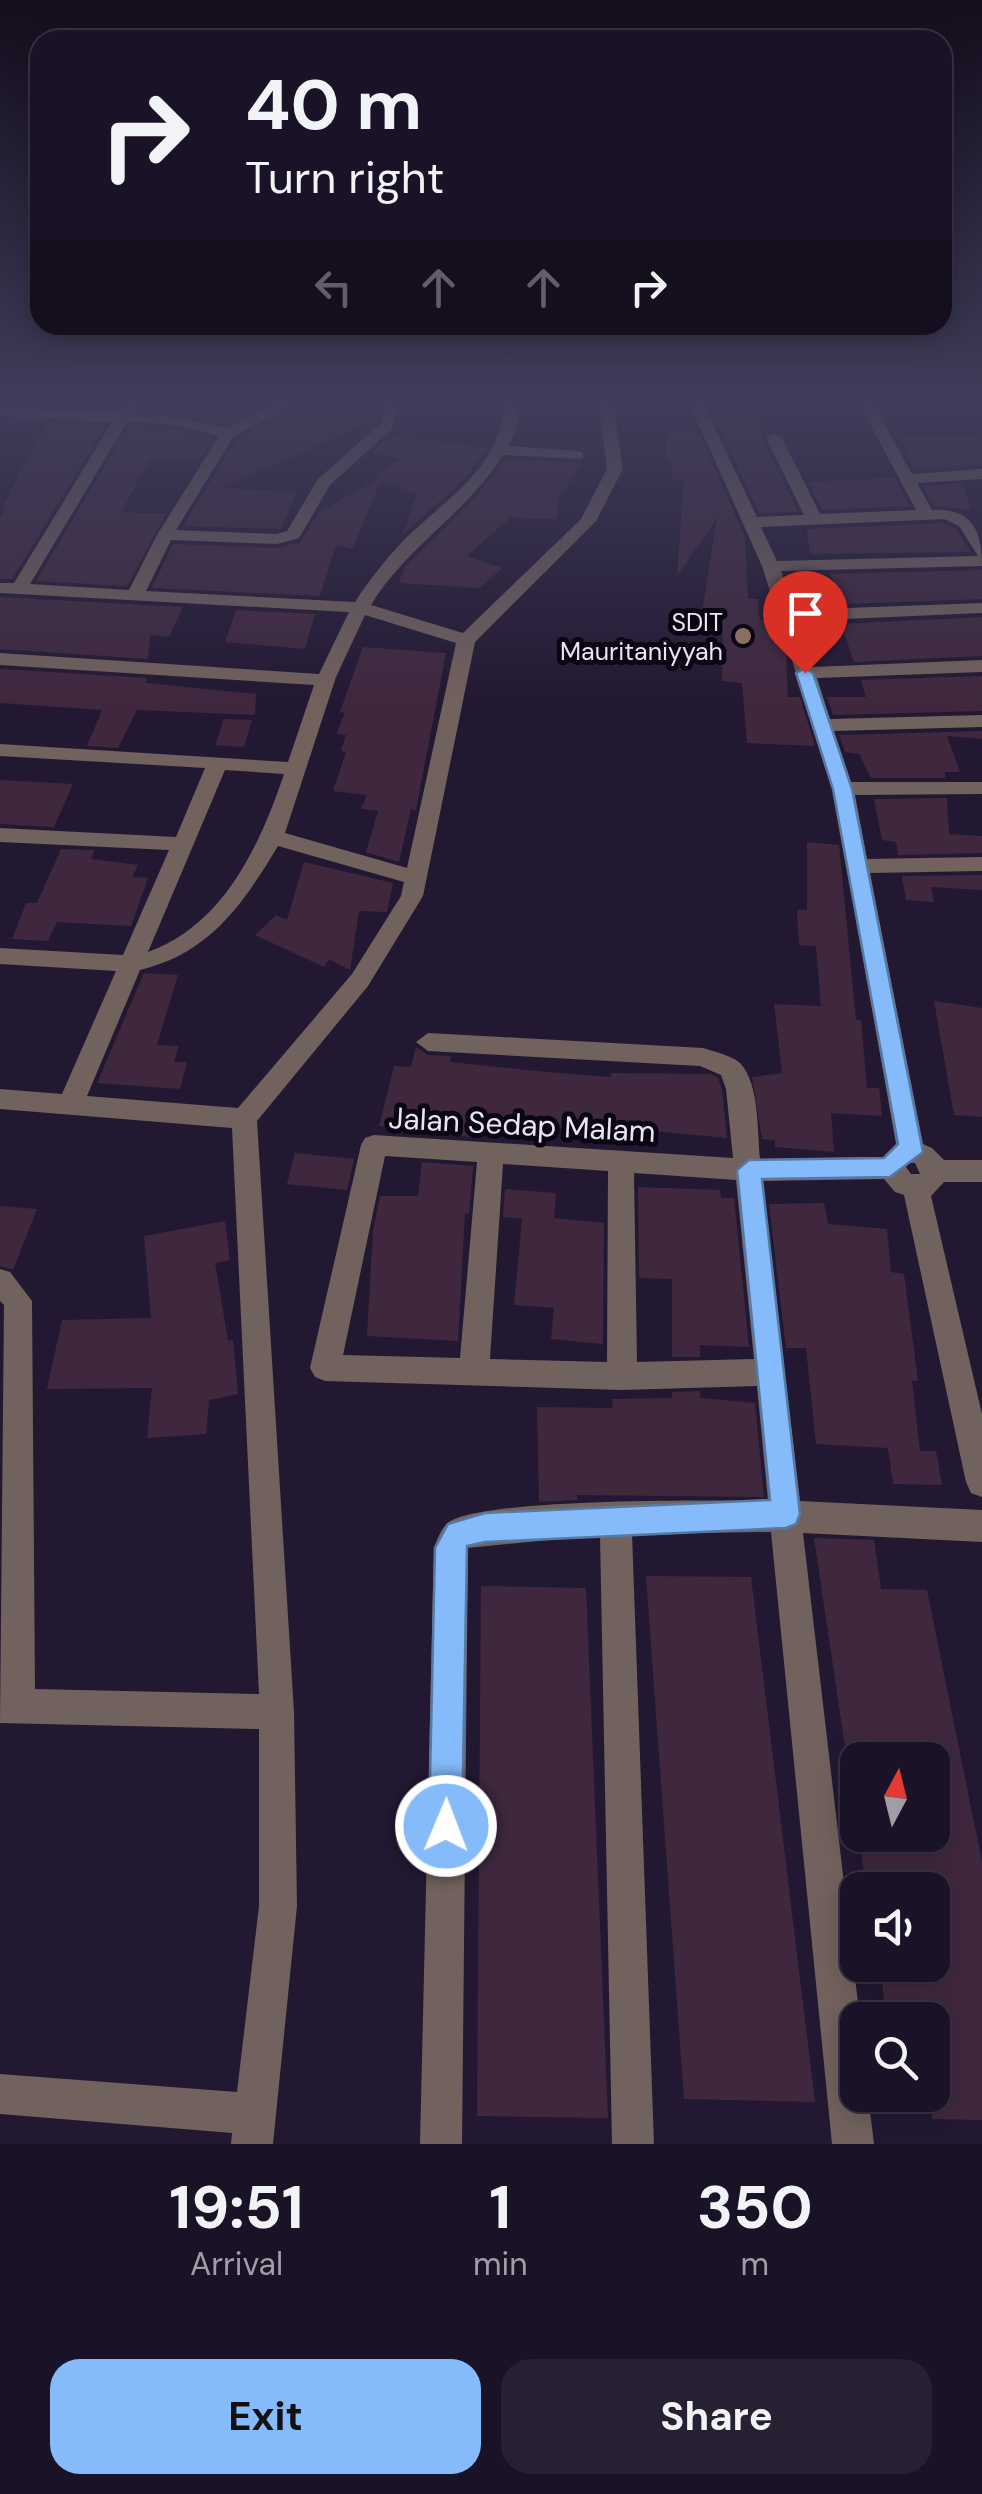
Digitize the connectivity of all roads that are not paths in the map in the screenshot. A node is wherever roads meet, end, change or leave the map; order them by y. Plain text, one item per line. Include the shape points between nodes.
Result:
1 (65, 505) edge
2 (184, 505) edge
3 (310, 505) edge
4 (449, 505) edge
5 (597, 505) edge
6 (744, 505) edge
7 (807, 505) edge
8 (921, 505) edge
9 (926, 514) junction
10 (814, 519) junction
11 (752, 522) junction
12 (166, 535) junction
13 (982, 552) edge
14 (982, 560) edge
15 (770, 566) junction
16 (10, 589) edge
17 (135, 596) junction
18 (356, 607) junction
19 (982, 608) edge
20 (788, 616) junction
21 (466, 640) junction
22 (0, 659) edge
23 (982, 666) edge
24 (805, 673) junction
25 (324, 680) junction
26 (982, 721) edge
27 (822, 725) junction
28 (0, 750) edge
29 (218, 763) junction
30 (296, 769) junction
31 (982, 788) edge
32 (842, 789) junction
33 (0, 835) edge
34 (273, 837) junction
35 (184, 844) junction
36 (982, 864) edge
37 (858, 866) junction
38 (414, 878) junction
39 (0, 956) edge
40 (132, 964) junction
41 (428, 1042) dead end
42 (0, 1099) edge
43 (70, 1106) junction
44 (244, 1119) junction
45 (491, 1154) junction
46 (901, 1160) junction
47 (620, 1163) junction
48 (749, 1170) junction
49 (982, 1171) edge
50 (926, 1179) junction
51 (0, 1282) edge
52 (474, 1368) junction
53 (770, 1372) junction
54 (622, 1376) junction
55 (982, 1482) edge
56 (786, 1514) junction
57 (616, 1519) junction
58 (982, 1526) edge
59 (9, 1706) edge
60 (278, 1712) junction
61 (0, 2094) edge
62 (253, 2129) edge
63 (441, 2144) edge
64 (451, 2144) edge
65 (634, 2144) edge
66 (853, 2144) edge

1 - 16 street
2 - 12 street
3 - 12 street via 293,534 276,539
4 - 18 street
5 - 21 street via 588,522
6 - 11 street
7 - 10 street
8 - 9 street
9 - 10 street
9 - 13 street via 960,518
10 - 11 street
11 - 15 street
12 - 17 street
14 - 15 street
15 - 20 street
16 - 17 street
17 - 18 street
18 - 21 street
18 - 25 street
19 - 20 street
20 - 24 street
21 - 38 street
22 - 25 street
23 - 24 street
24 - 27 street
25 - 30 street
26 - 27 street
27 - 32 street
28 - 29 street
29 - 30 street
29 - 35 street
30 - 34 street
31 - 32 street
32 - 37 street
33 - 35 street
34 - 38 street
34 - 40 street via 236,898 187,947
35 - 40 street
36 - 37 street
37 - 46 street
38 - 44 street via 412,896 360,980
39 - 40 street
40 - 43 street
41 - 48 street via 702,1057 731,1069 739,1088
42 - 43 street
43 - 44 street
44 - 60 street
45 - 47 street, Jalan Sedap Malam
45 - 52 street
45 - 52 street, Jalan Sedap Malam via 374,1145 326,1368
46 - 48 street, Jalan Sedap Malam
46 - 50 street via 923,1154
47 - 48 street, Jalan Sedap Malam
47 - 54 street
48 - 53 street
49 - 50 street
50 - 55 street
51 - 59 street via 18,1300
52 - 54 street
53 - 54 street
53 - 56 street
56 - 57 street
56 - 58 street
56 - 66 street
57 - 63 street via 485,1527 458,1534 450,1548
57 - 65 street
59 - 60 street
60 - 62 street via 278,1906
61 - 62 street
63 - 64 street

